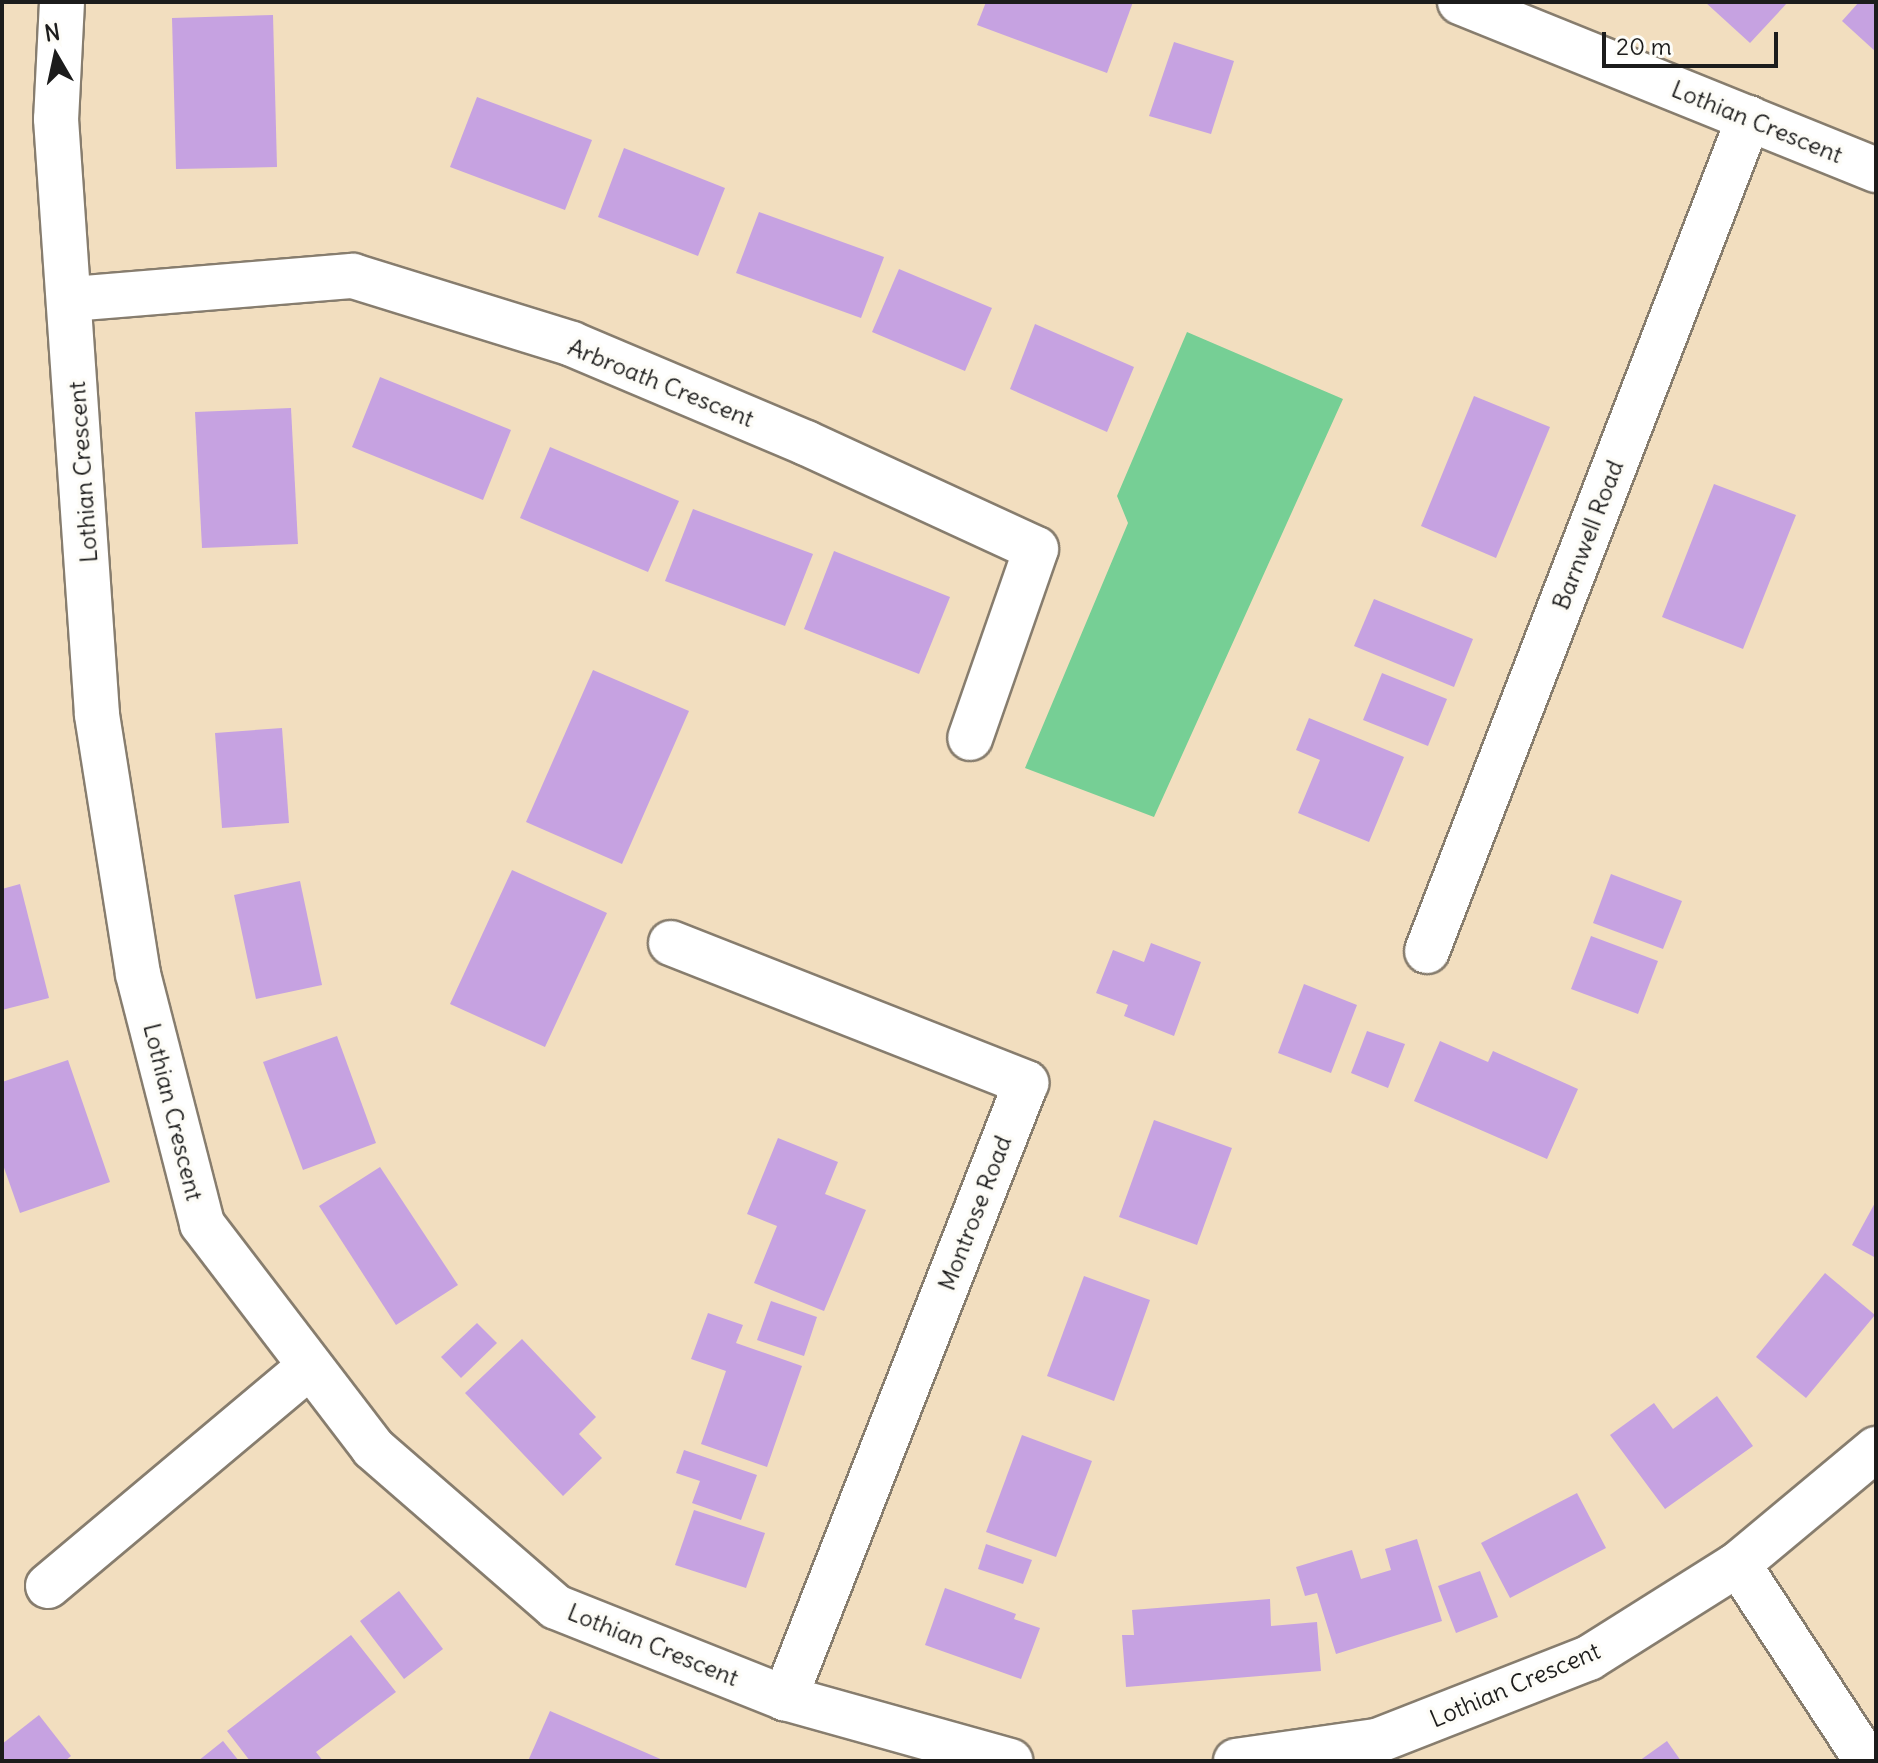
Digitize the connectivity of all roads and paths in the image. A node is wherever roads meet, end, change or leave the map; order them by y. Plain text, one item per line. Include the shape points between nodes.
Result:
1 (62, 2) edge
2 (1460, 2) edge
3 (1749, 118) junction
4 (1876, 170) edge
5 (71, 299) junction
6 (970, 738) dead end
7 (671, 943) dead end
8 (1427, 951) dead end
9 (308, 1368) junction
10 (1876, 1449) edge
11 (1738, 1564) junction
12 (48, 1586) dead end
13 (785, 1698) junction
14 (1010, 1761) edge
15 (1236, 1761) edge
16 (1867, 1761) edge

1 - 5 street, Lothian Crescent via 56,119
2 - 3 street, Lothian Crescent
3 - 4 street, Lothian Crescent
3 - 8 street, Barnwell Road
5 - 6 street, Arbroath Crescent via 353,276 572,344 806,443 1036,549
5 - 9 street, Lothian Crescent via 97,715 138,974 202,1224
7 - 13 street, Montrose Road via 1026,1083
9 - 12 street
9 - 13 street, Lothian Crescent via 373,1448 556,1607
10 - 11 street, Lothian Crescent
11 - 15 street, Lothian Crescent via 1575,1664 1377,1741
11 - 16 street
13 - 14 street, Lothian Crescent

